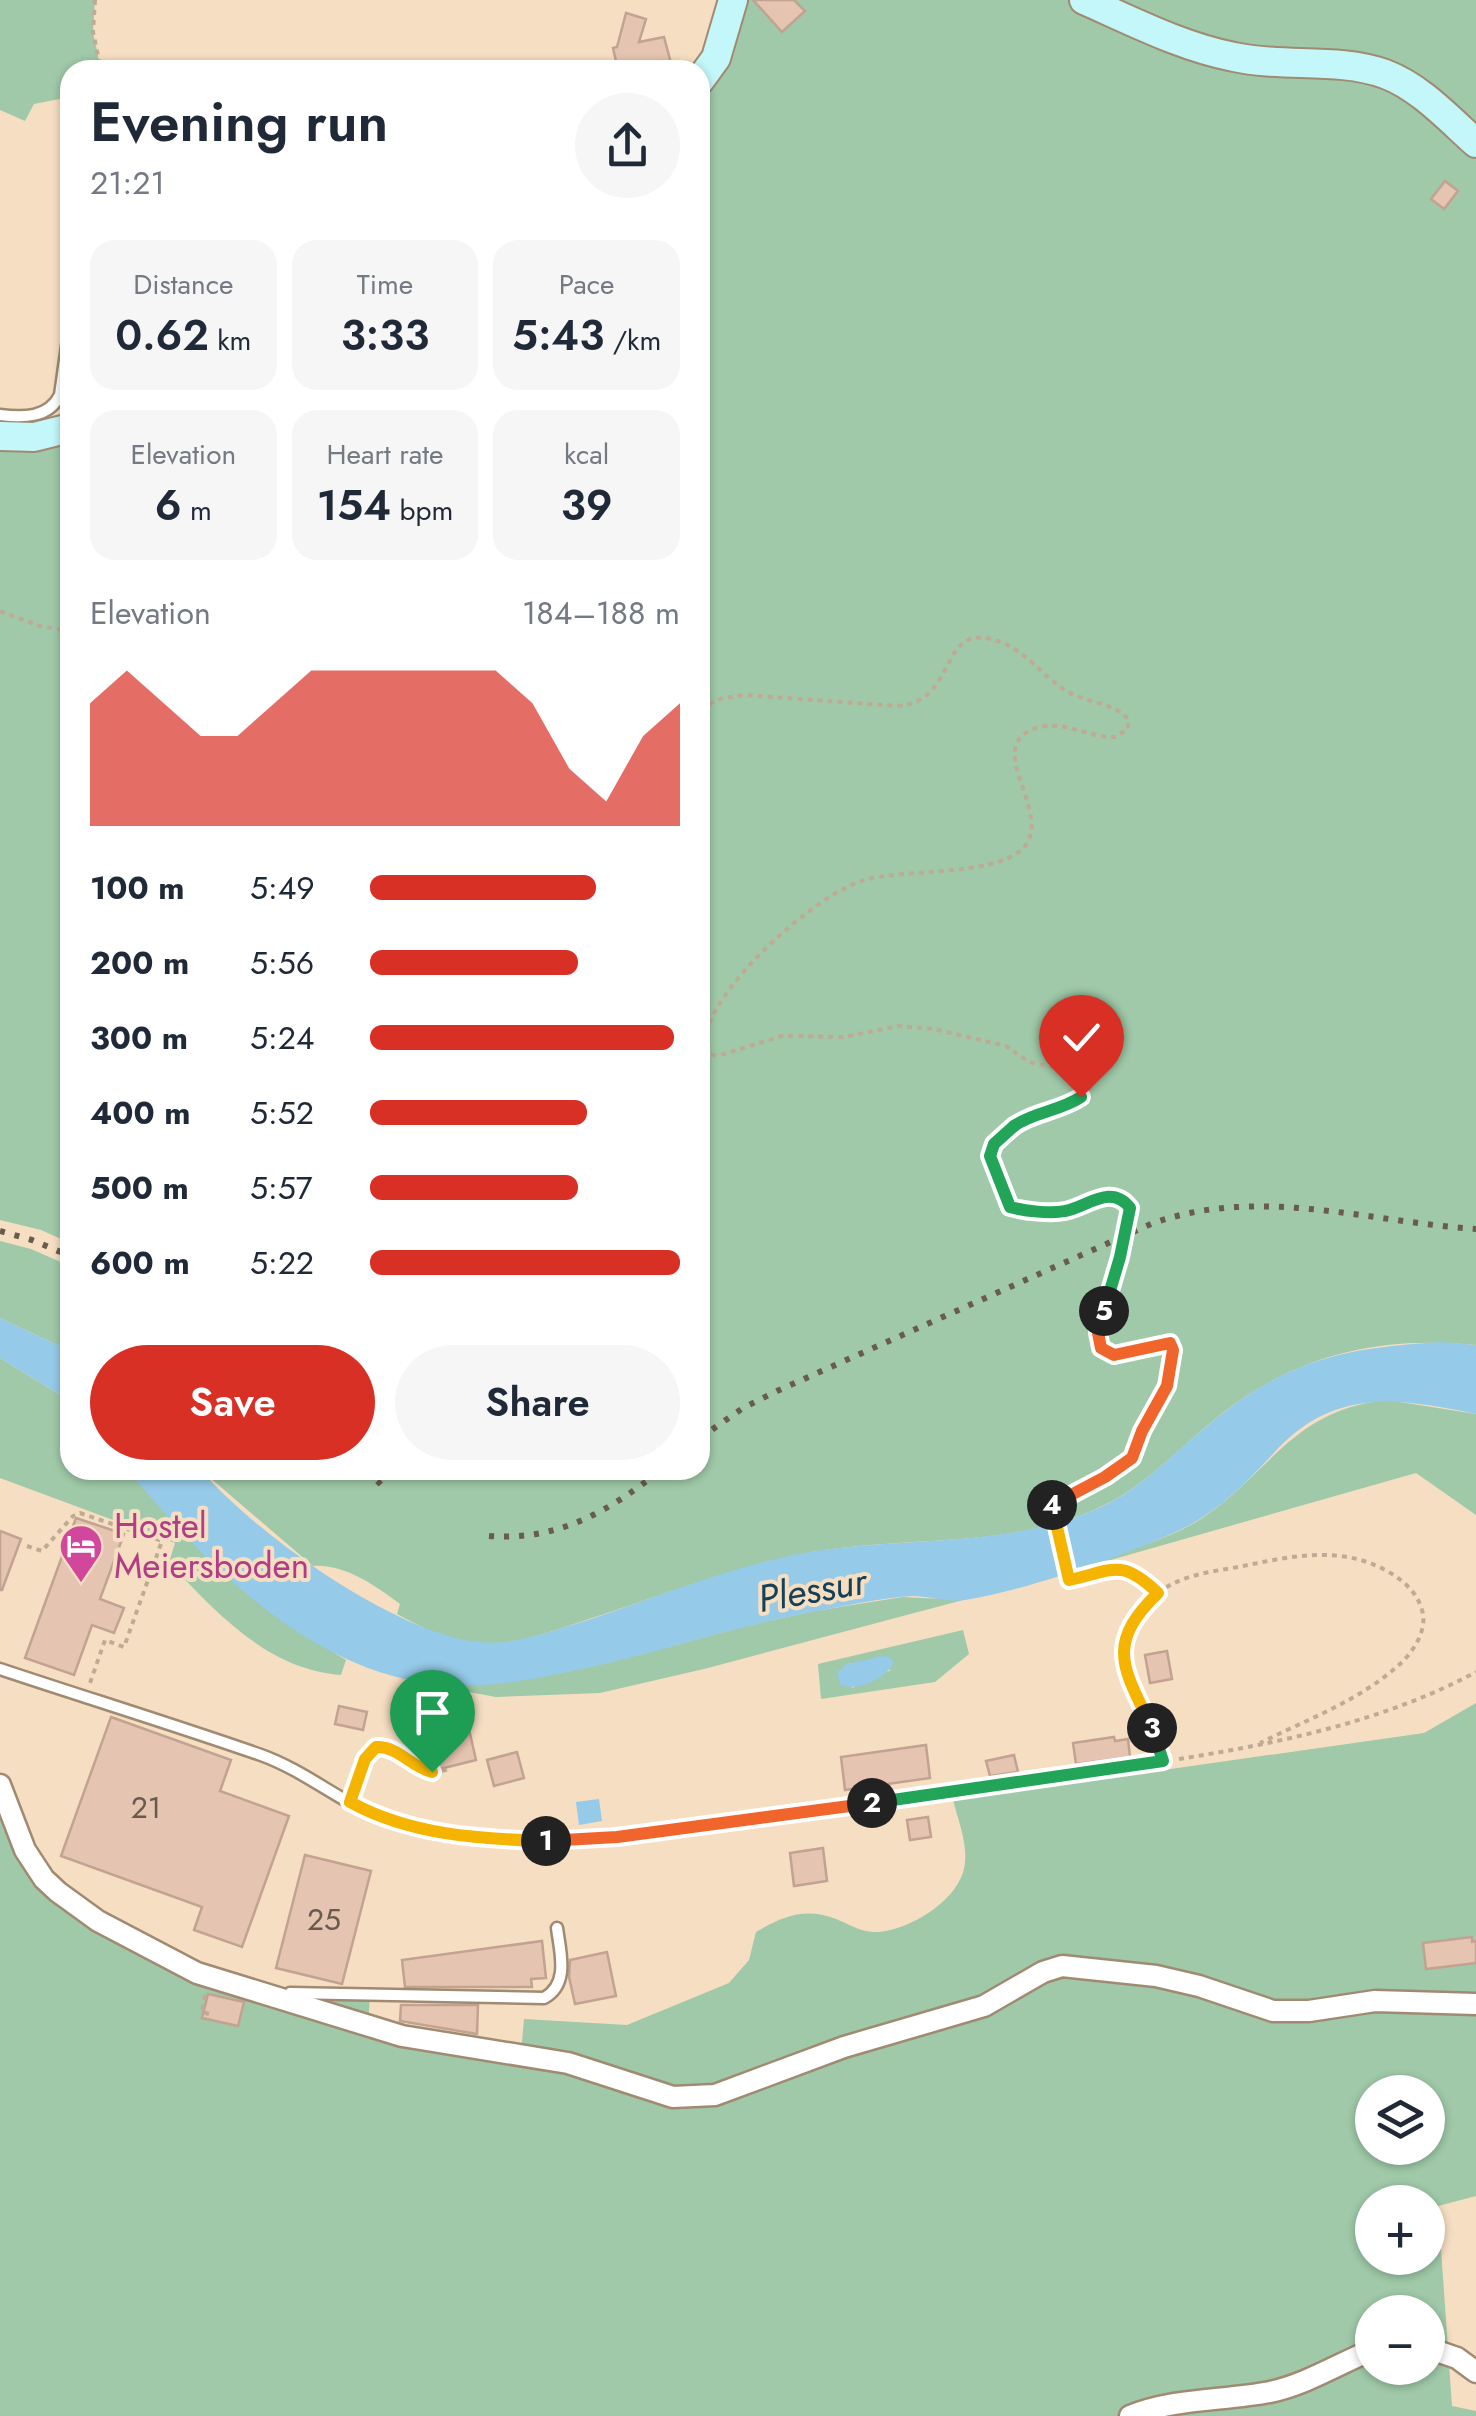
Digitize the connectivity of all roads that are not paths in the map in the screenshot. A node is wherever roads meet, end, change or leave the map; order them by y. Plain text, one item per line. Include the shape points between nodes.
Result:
1 (732, 0) edge
2 (1084, 0) edge
3 (710, 66) edge
4 (1476, 143) edge
5 (60, 395) edge
6 (0, 415) edge
7 (60, 430) edge
8 (0, 436) edge
9 (0, 1669) edge
10 (1163, 1761) road end
11 (0, 1784) edge
12 (557, 1928) dead end
13 (244, 1988) junction
14 (1476, 2004) edge
15 (1445, 2354) edge
16 (1355, 2359) edge
17 (1476, 2372) edge
18 (1130, 2416) edge

1 - 3 main road
2 - 4 main road via 1235,58 1385,74 1412,88
5 - 6 lane via 55,405 32,415
7 - 8 main road
9 - 10 lane via 264,1756 371,1814 427,1831 561,1841
11 - 13 street via 25,1850 58,1892 173,1961
12 - 13 lane via 560,1980 544,1998
13 - 14 street via 402,2036 568,2063 685,2099 715,2096 844,2046 984,2006 1062,1966 1156,1976 1273,2011 1395,2001
15 - 17 street
16 - 18 street via 1282,2388 1162,2405

